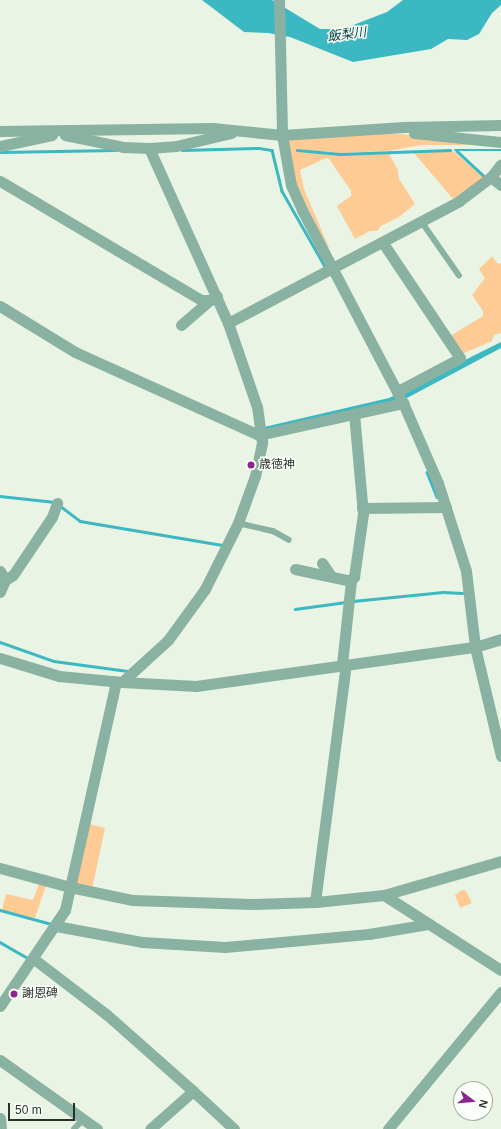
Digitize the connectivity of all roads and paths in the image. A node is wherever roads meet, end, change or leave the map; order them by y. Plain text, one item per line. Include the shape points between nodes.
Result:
1 (279, 0) edge
2 (501, 125) edge
3 (390, 128) junction
4 (0, 130) edge
5 (283, 130) junction
6 (56, 131) junction
7 (233, 132) junction
8 (501, 142) edge
9 (0, 146) edge
10 (149, 148) junction
11 (501, 164) edge
12 (491, 177) junction
13 (0, 181) edge
14 (501, 185) edge
15 (422, 222) junction
16 (383, 243) junction
17 (333, 269) junction
18 (459, 275) dead end
19 (213, 298) junction
20 (0, 306) edge
21 (228, 323) junction
22 (181, 325) dead end
23 (401, 397) junction
24 (354, 413) junction
25 (259, 435) junction
26 (57, 503) dead end
27 (446, 507) junction
28 (362, 508) junction
29 (238, 524) junction
30 (289, 540) dead end
31 (322, 563) dead end
32 (295, 569) dead end
33 (3, 575) edge
34 (331, 576) junction
35 (350, 580) junction
36 (0, 592) edge
37 (501, 639) edge
38 (475, 648) junction
39 (0, 658) edge
40 (344, 664) junction
41 (119, 682) junction
42 (501, 756) edge
43 (501, 861) edge
44 (0, 868) edge
45 (70, 887) junction
46 (384, 895) junction
47 (315, 902) junction
48 (429, 924) junction
49 (56, 926) junction
50 (34, 959) junction
51 (501, 970) edge
52 (501, 992) edge
53 (0, 1006) edge
54 (0, 1060) edge
55 (193, 1091) junction
56 (0, 1118) edge
57 (84, 1120) junction
58 (1, 1129) edge
59 (74, 1129) edge
60 (97, 1129) edge
61 (150, 1129) edge
62 (234, 1129) edge
63 (388, 1129) edge

1 - 5 street
2 - 3 street
3 - 5 street
3 - 8 street
4 - 6 street
5 - 7 street
5 - 17 street via 287,171 296,198
6 - 7 street via 212,128
6 - 9 street via 52,135
6 - 10 street via 64,135 123,147
7 - 10 street via 176,146
10 - 19 street
11 - 12 street
12 - 14 street
12 - 15 street via 459,201
13 - 19 street via 198,298
15 - 16 street
15 - 18 lane
16 - 17 street
16 - 23 street via 460,358
17 - 21 street
17 - 23 street
19 - 21 street
19 - 22 street
20 - 25 street via 75,352
21 - 25 street via 257,407
23 - 24 street
23 - 27 street
24 - 25 street
24 - 28 street
25 - 29 street via 258,462
26 - 33 street via 52,517 14,575
27 - 28 street
27 - 38 street via 466,572
28 - 35 street via 354,576
29 - 30 lane via 273,531
29 - 41 street via 205,589 177,629
31 - 34 street
32 - 34 street
33 - 36 street
34 - 35 street
35 - 40 street via 352,588
37 - 38 street
38 - 40 street
38 - 42 street
39 - 41 street via 59,676
40 - 41 street via 196,686
40 - 47 street
41 - 45 street
43 - 46 street
44 - 45 street
45 - 47 street via 132,900 204,904
45 - 49 street via 65,910
46 - 47 street
46 - 48 street
48 - 49 street via 370,934 225,947 142,942
48 - 51 street
49 - 50 street
50 - 53 street
50 - 55 street via 111,1019
52 - 63 street
54 - 57 street
55 - 61 street
55 - 62 street
56 - 58 street
57 - 59 lane
57 - 60 street

